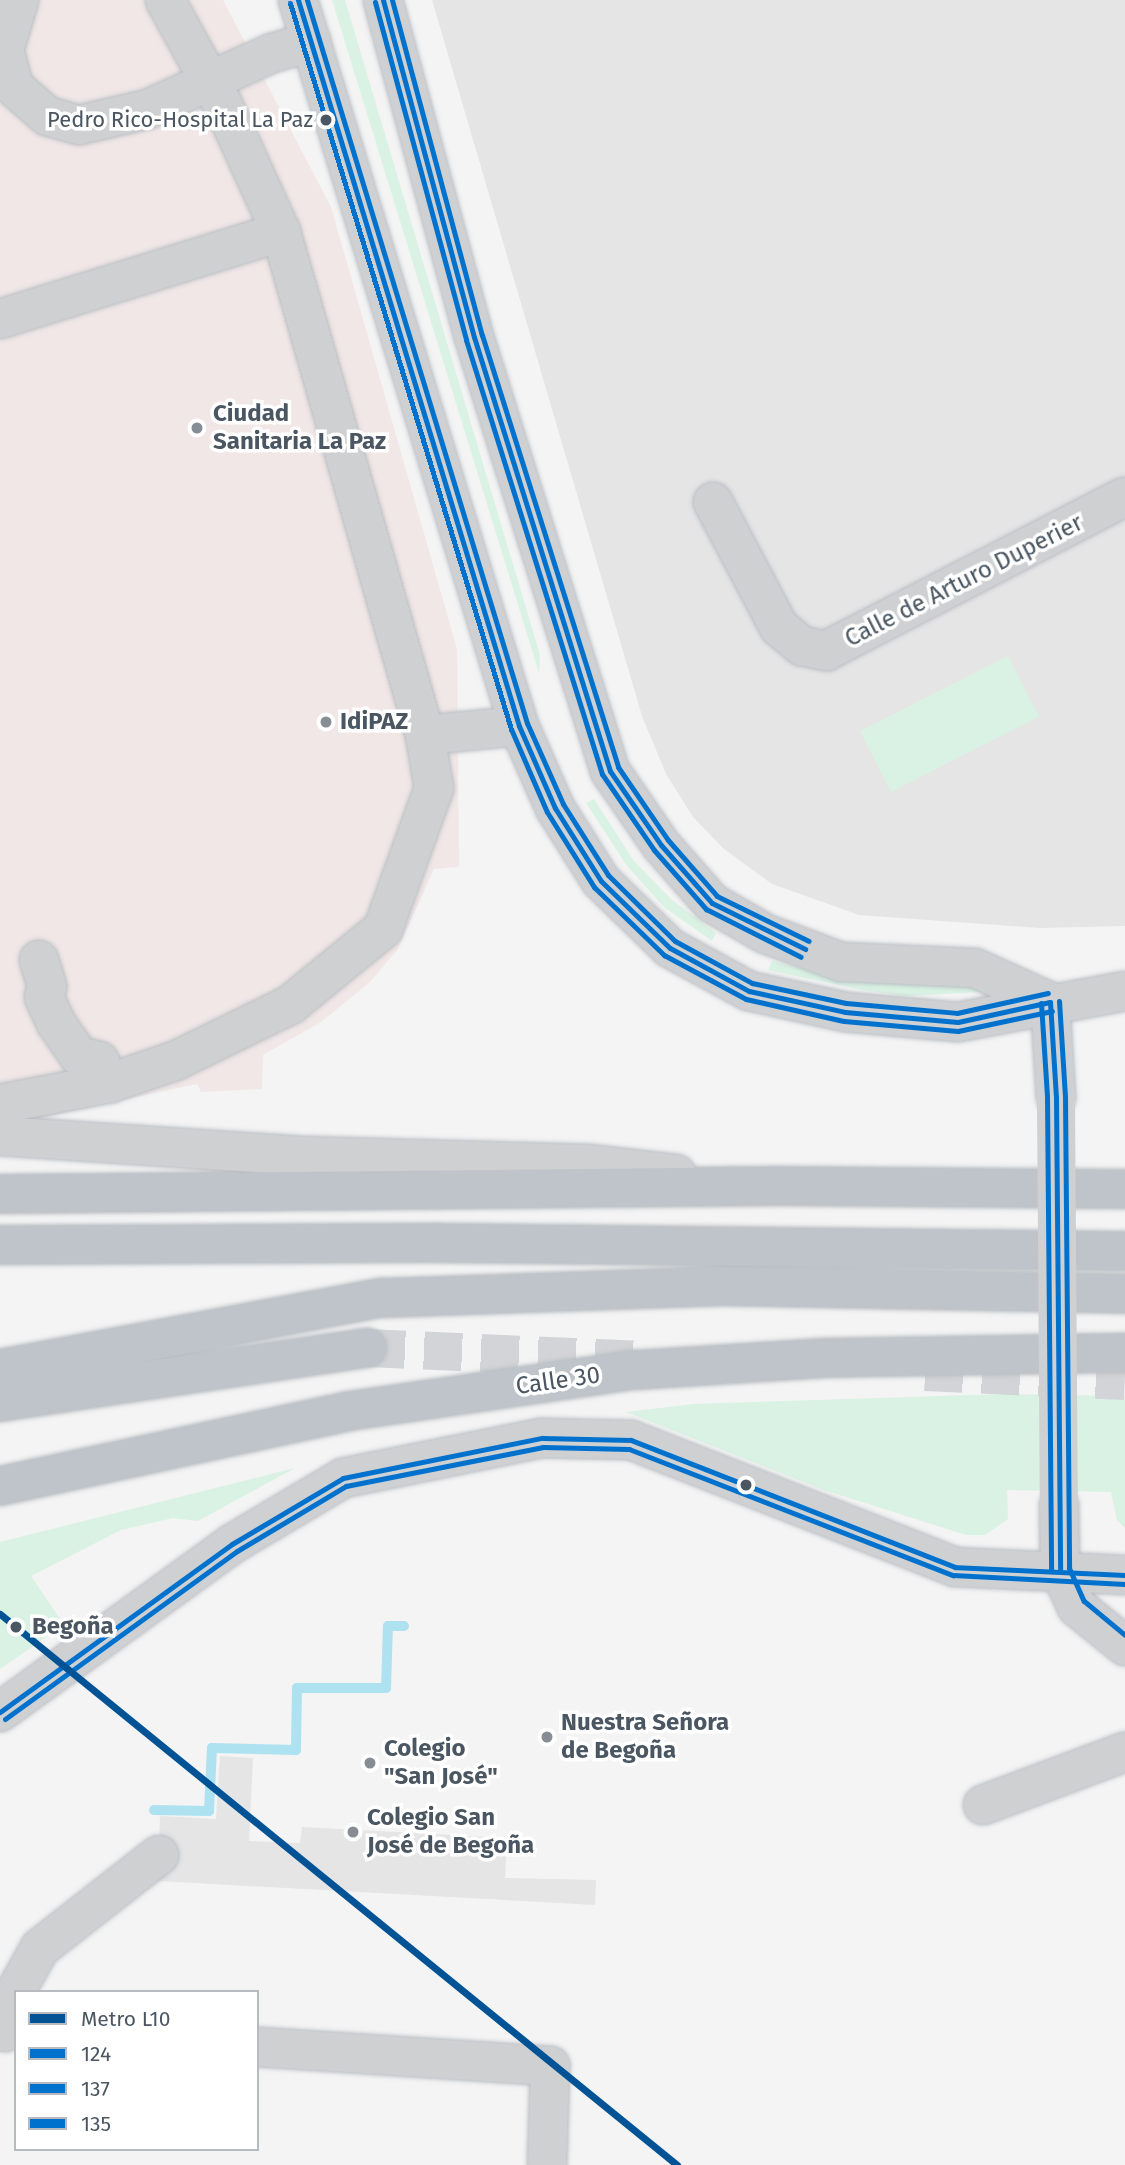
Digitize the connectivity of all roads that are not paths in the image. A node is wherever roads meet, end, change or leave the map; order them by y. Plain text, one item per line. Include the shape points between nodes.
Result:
1 (19, 0) edge
2 (165, 0) edge
3 (298, 0) edge
4 (383, 0) edge
5 (311, 42) junction
6 (209, 80) junction
7 (281, 232) junction
8 (0, 319) edge
9 (1125, 497) edge
10 (713, 502) dead end
11 (519, 726) junction
12 (425, 735) junction
13 (43, 973) dead end
14 (1125, 990) edge
15 (1050, 1002) junction
16 (105, 1072) junction
17 (0, 1104) edge
18 (0, 1136) edge
19 (775, 1186) junction
20 (1125, 1189) edge
21 (0, 1194) edge
22 (0, 1245) edge
23 (1125, 1251) edge
24 (1125, 1294) edge
25 (367, 1348) tunnel mouth
26 (1125, 1353) edge
27 (0, 1369) edge
28 (0, 1402) edge
29 (0, 1486) edge
30 (1059, 1506) junction
31 (1004, 1568) junction
32 (1060, 1570) junction
33 (1125, 1575) edge
34 (1125, 1646) edge
35 (0, 1712) edge
36 (1125, 1752) edge
37 (983, 1805) dead end
38 (159, 1855) dead end
39 (16, 1990) edge
40 (14, 1994) edge
41 (7, 2032) edge
42 (259, 2048) edge
43 (547, 2165) edge

1 - 6 street via 4,50 14,87 47,116 79,125 113,120
2 - 6 street
3 - 5 street
4 - 15 street via 474,337 610,771 660,845 712,903 766,934 841,962 975,968
5 - 6 street
5 - 11 street
6 - 7 street
7 - 8 street
7 - 12 street
9 - 10 street, Calle de Arturo Duperier via 826,651 802,646 779,627
11 - 12 street
11 - 15 street via 555,808 601,881 670,948 749,991 845,1012 958,1022
12 - 16 street via 434,788 383,929 290,1005 177,1060
13 - 16 street via 44,997 79,1056
14 - 15 street
15 - 30 street, bridge via 1056,1097
16 - 17 street
18 - 19 street via 302,1156 587,1164
19 - 20 highway
19 - 21 highway
22 - 23 highway via 440,1243
24 - 27 highway via 719,1286 381,1298
25 - 28 highway
26 - 29 highway, Calle 30 via 825,1358 635,1370 349,1411
30 - 31 street via 1026,1550
30 - 32 street
31 - 32 street
31 - 35 street via 955,1567 631,1440 542,1438 342,1478 232,1544
32 - 33 street
32 - 34 street via 1077,1607
36 - 37 street
38 - 39 street via 40,1948
40 - 41 street
42 - 43 street via 550,2066

